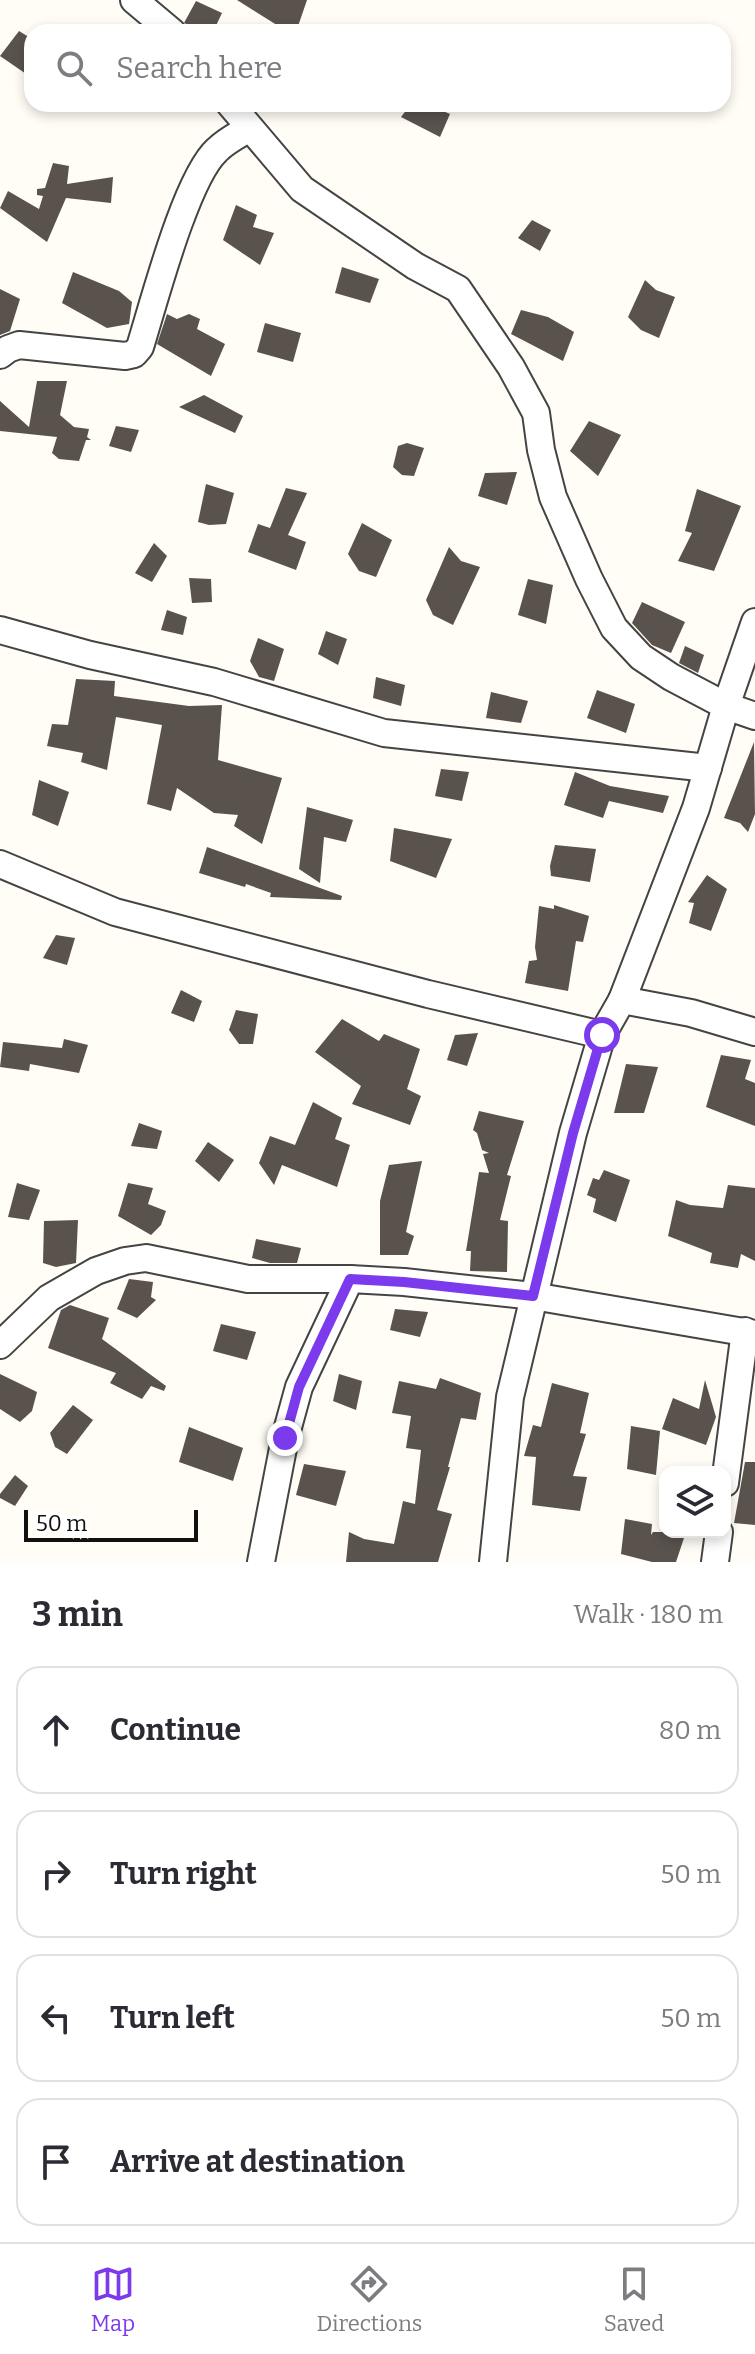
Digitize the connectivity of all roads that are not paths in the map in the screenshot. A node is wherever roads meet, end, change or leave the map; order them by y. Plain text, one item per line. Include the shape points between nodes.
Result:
1 (134, 0) edge
2 (162, 24) edge
3 (236, 112) edge
4 (248, 129) junction
5 (0, 355) edge
6 (755, 622) edge
7 (0, 630) edge
8 (726, 706) junction
9 (755, 716) edge
10 (708, 768) junction
11 (0, 864) edge
12 (622, 1000) junction
13 (755, 1032) edge
14 (602, 1035) junction
15 (350, 1279) junction
16 (533, 1296) junction
17 (750, 1332) edge
18 (0, 1345) edge
19 (728, 1466) edge
20 (718, 1538) edge
21 (261, 1562) edge
22 (493, 1562) edge
23 (715, 1562) edge

1 - 2 street
3 - 4 street
4 - 5 street via 216,150 199,175 134,354 19,345
4 - 8 street via 302,189 458,289 536,413 553,497 614,628 641,657
6 - 8 street
7 - 10 street via 214,682 384,733
8 - 9 street
8 - 10 street
10 - 12 street
11 - 14 street via 115,912
12 - 13 street
12 - 14 street
14 - 16 street
15 - 16 street
15 - 18 street via 248,1279 146,1258 125,1261 49,1298
15 - 21 street via 299,1387
16 - 17 street
16 - 22 street via 510,1397
17 - 19 street
20 - 23 street

